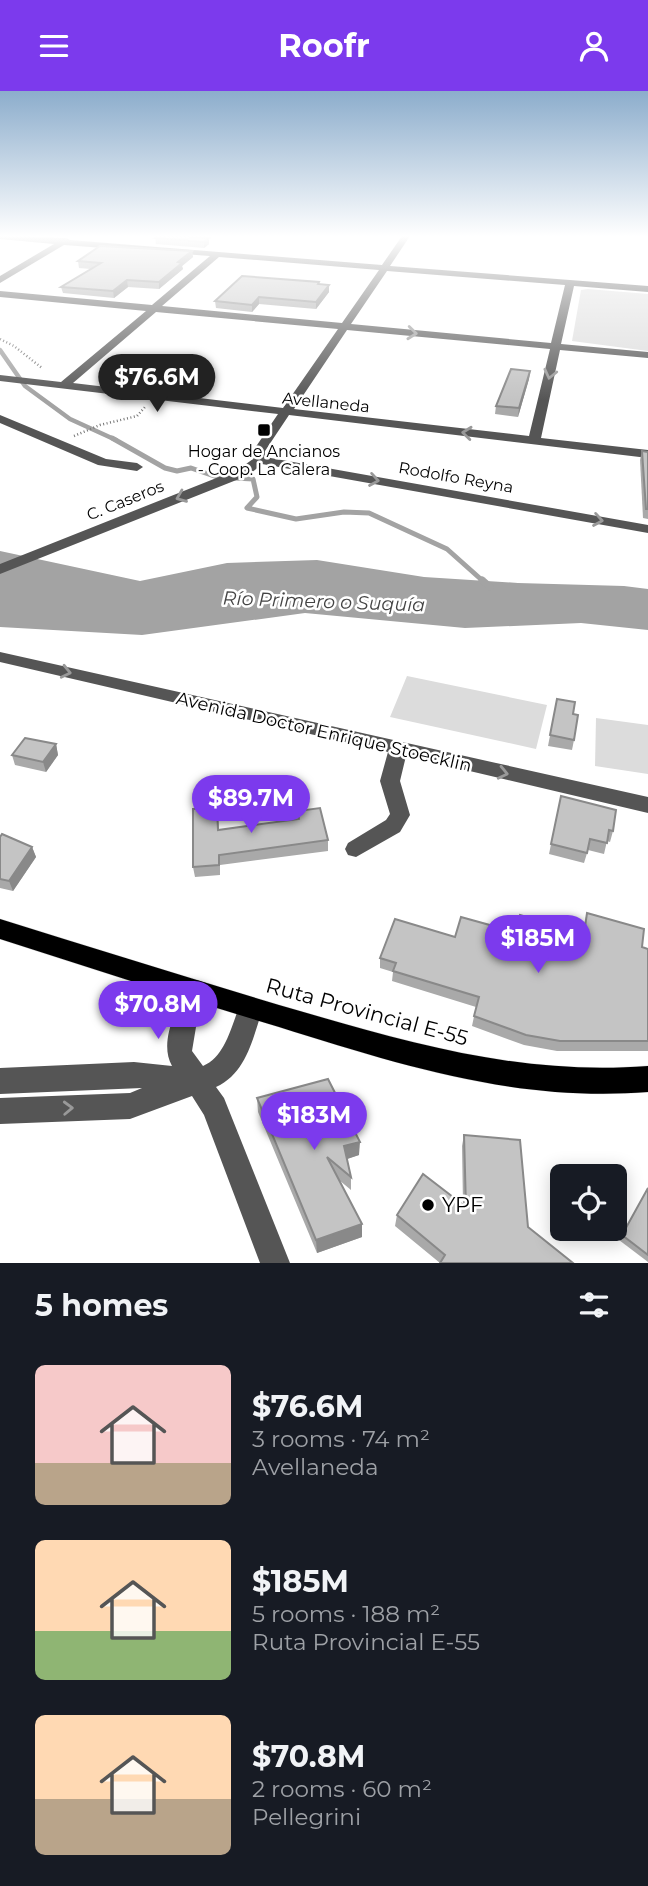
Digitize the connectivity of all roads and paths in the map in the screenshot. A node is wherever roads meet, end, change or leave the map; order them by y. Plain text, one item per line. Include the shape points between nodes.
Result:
1 (175, 291) edge
2 (369, 291) edge
3 (567, 291) edge
4 (0, 294) edge
5 (153, 309) junction
6 (344, 327) junction
7 (0, 339) edge
8 (556, 346) junction
9 (648, 355) edge
10 (6, 379) edge
11 (64, 386) junction
12 (149, 396) junction
13 (284, 413) junction
14 (1, 420) edge
15 (83, 432) dead end
16 (534, 441) junction
17 (648, 454) edge
18 (259, 460) junction
19 (137, 467) dead end
20 (648, 529) edge
21 (0, 569) edge
22 (0, 657) edge
23 (398, 749) junction
24 (648, 805) edge
25 (356, 849) dead end
26 (0, 929) edge
27 (197, 992) junction
28 (251, 1008) junction
29 (648, 1079) edge
30 (0, 1081) edge
31 (198, 1081) junction
32 (0, 1111) edge
33 (275, 1263) edge

1 - 5 street
2 - 6 street
3 - 8 street
4 - 5 street
5 - 6 street
5 - 11 street
6 -> 8 street
6 - 13 street
7 - 11 path
8 - 9 street
8 -> 16 street
10 - 11 street, Avellaneda
11 - 12 street, Avellaneda
12 - 13 street, Avellaneda
12 - 15 path via 137,416
16 -> 13 street, Avellaneda
13 - 18 street via 259,450
14 - 19 street via 103,462
16 - 17 street, Avellaneda
18 -> 20 street, Rodolfo Reyna
18 -> 21 street, C. Caseros via 244,472
22 -> 23 street, Avenida Doctor Enrique Stoecklin
23 -> 24 street, Avenida Doctor Enrique Stoecklin
23 - 25 street via 390,781 400,815 393,826
26 - 27 main road, Ruta Provincial E-55
27 - 28 main road, Ruta Provincial E-55
27 - 31 street via 183,1027 180,1053
28 - 29 main road, Ruta Provincial E-55 via 486,1070 560,1079
28 - 31 street via 232,1058 220,1072
30 - 31 street via 134,1075
32 -> 31 street via 130,1106
31 - 33 street via 221,1124

